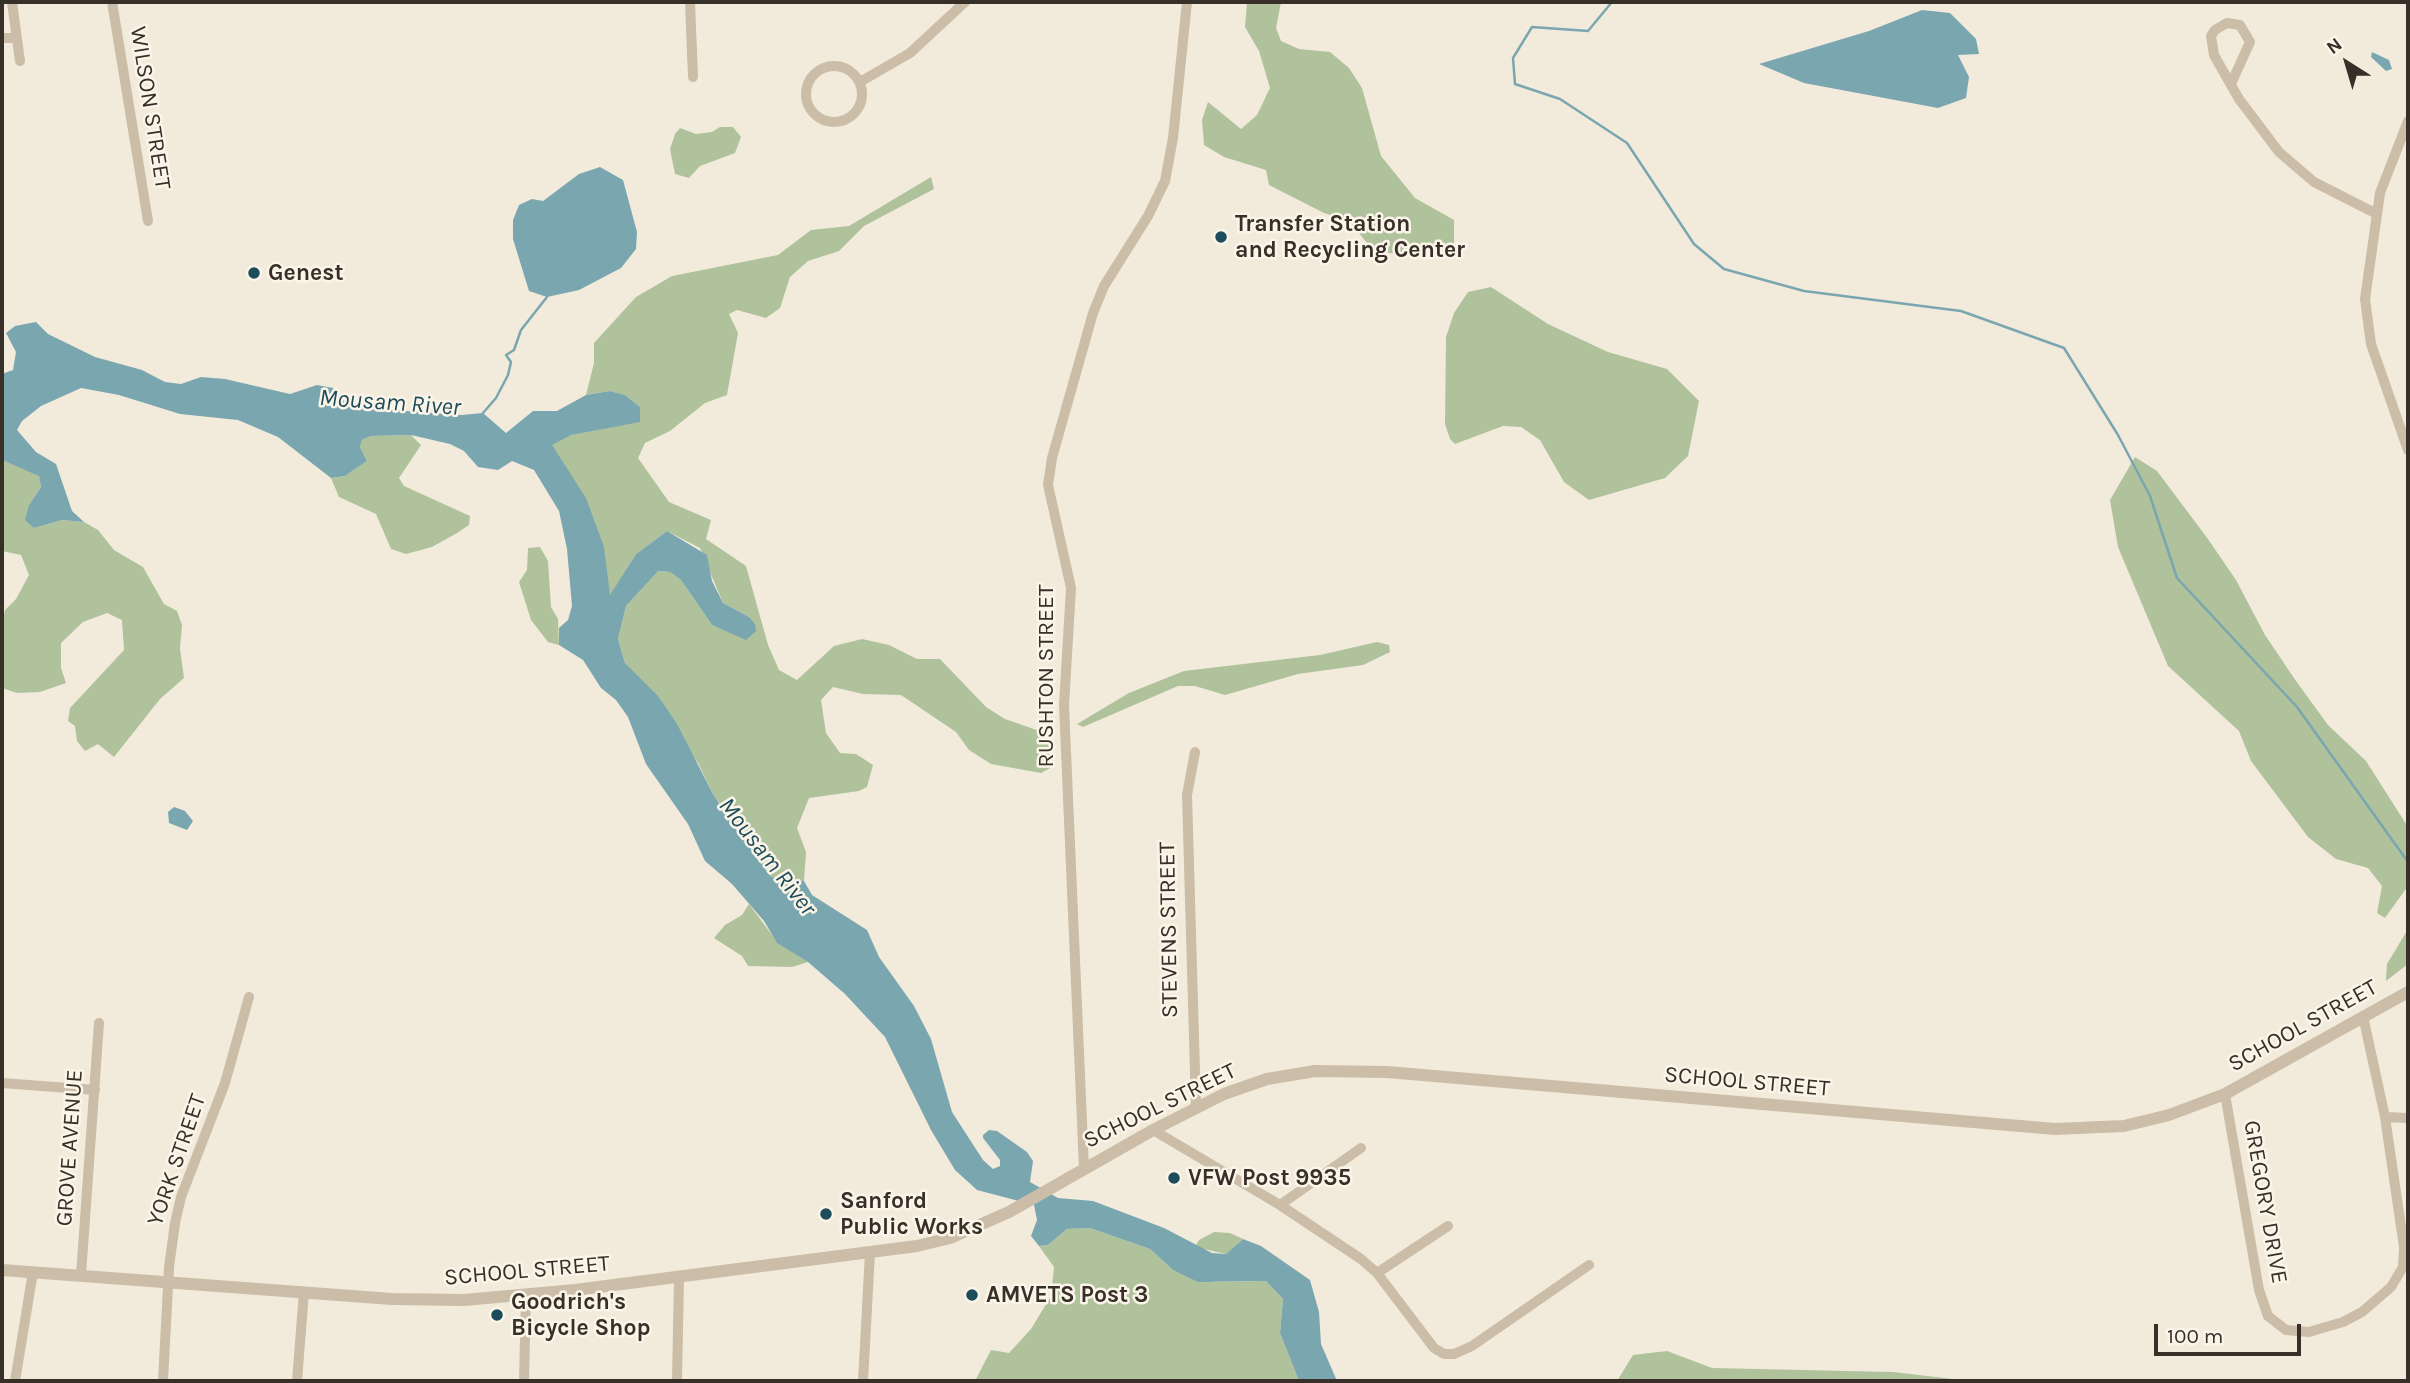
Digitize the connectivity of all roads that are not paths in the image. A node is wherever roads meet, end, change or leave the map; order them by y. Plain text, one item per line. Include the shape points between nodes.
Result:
1 (12, 2) edge
2 (113, 2) edge
3 (690, 2) edge
4 (965, 2) edge
5 (1187, 2) edge
6 (2, 38) edge
7 (17, 38) junction
8 (20, 61) dead end
9 (693, 77) dead end
10 (860, 82) junction
11 (2231, 85) junction
12 (2408, 121) edge
13 (2375, 213) junction
14 (148, 221) dead end
15 (2408, 450) edge
16 (1195, 752) dead end
17 (2408, 992) edge
18 (249, 997) dead end
19 (2363, 1016) junction
20 (99, 1023) dead end
21 (2, 1083) edge
22 (95, 1090) junction
23 (2225, 1094) junction
24 (1196, 1107) junction
25 (2385, 1117) junction
26 (2408, 1118) edge
27 (1153, 1130) junction
28 (1361, 1148) dead end
29 (1084, 1168) junction
30 (1280, 1205) junction
31 (1448, 1226) dead end
32 (870, 1253) junction
33 (1589, 1265) dead end
34 (2406, 1267) edge
35 (2, 1270) edge
36 (33, 1272) junction
37 (1377, 1273) junction
38 (81, 1275) junction
39 (679, 1277) junction
40 (169, 1282) junction
41 (304, 1292) junction
42 (526, 1295) junction
43 (15, 1381) edge
44 (163, 1381) edge
45 (297, 1381) edge
46 (524, 1381) edge
47 (677, 1381) edge
48 (863, 1381) edge

1 - 7 street
2 - 14 street, WILSON STREET
3 - 9 street
4 - 10 street via 910,52
5 - 29 street, RUSHTON STREET via 1167,174 1093,313 1048,485 1071,588 1064,705
6 - 7 street
7 - 8 street
10 - 10 street via 844,67 821,68 808,81 807,104 824,121 842,121 858,108
11 - 11 street via 2210,43 2215,30 2227,23 2244,28 2250,41
11 - 13 street via 2279,152 2296,168 2333,194
12 - 13 street via 2388,166
13 - 15 street via 2365,317 2381,380
16 - 24 street, STEVENS STREET via 1187,814
17 - 19 street, SCHOOL STREET
18 - 40 street, YORK STREET via 225,1083 181,1197
19 - 23 street, SCHOOL STREET
19 - 25 street, GREGORY DRIVE
20 - 22 street, GROVE AVENUE
21 - 22 street
22 - 38 street, GROVE AVENUE
23 - 24 street, SCHOOL STREET via 2124,1126 2055,1129 1343,1069 1267,1079
23 - 34 street, GREGORY DRIVE via 2259,1290 2272,1322 2298,1332 2326,1329 2381,1299
24 - 27 street, SCHOOL STREET
25 - 26 street
25 - 34 street, GREGORY DRIVE
27 - 29 street, SCHOOL STREET
27 - 30 street
28 - 30 street
29 - 32 street, SCHOOL STREET via 950,1238
30 - 37 street
31 - 37 street
32 - 39 street, SCHOOL STREET
32 - 48 street
33 - 37 street via 1472,1346 1449,1355 1434,1348
35 - 36 street, SCHOOL STREET
36 - 38 street, SCHOOL STREET
36 - 43 street
38 - 40 street, SCHOOL STREET
39 - 42 street, SCHOOL STREET
39 - 47 street
40 - 41 street, SCHOOL STREET
40 - 44 street, YORK STREET
41 - 42 street, SCHOOL STREET via 419,1300
41 - 45 street
42 - 46 street

